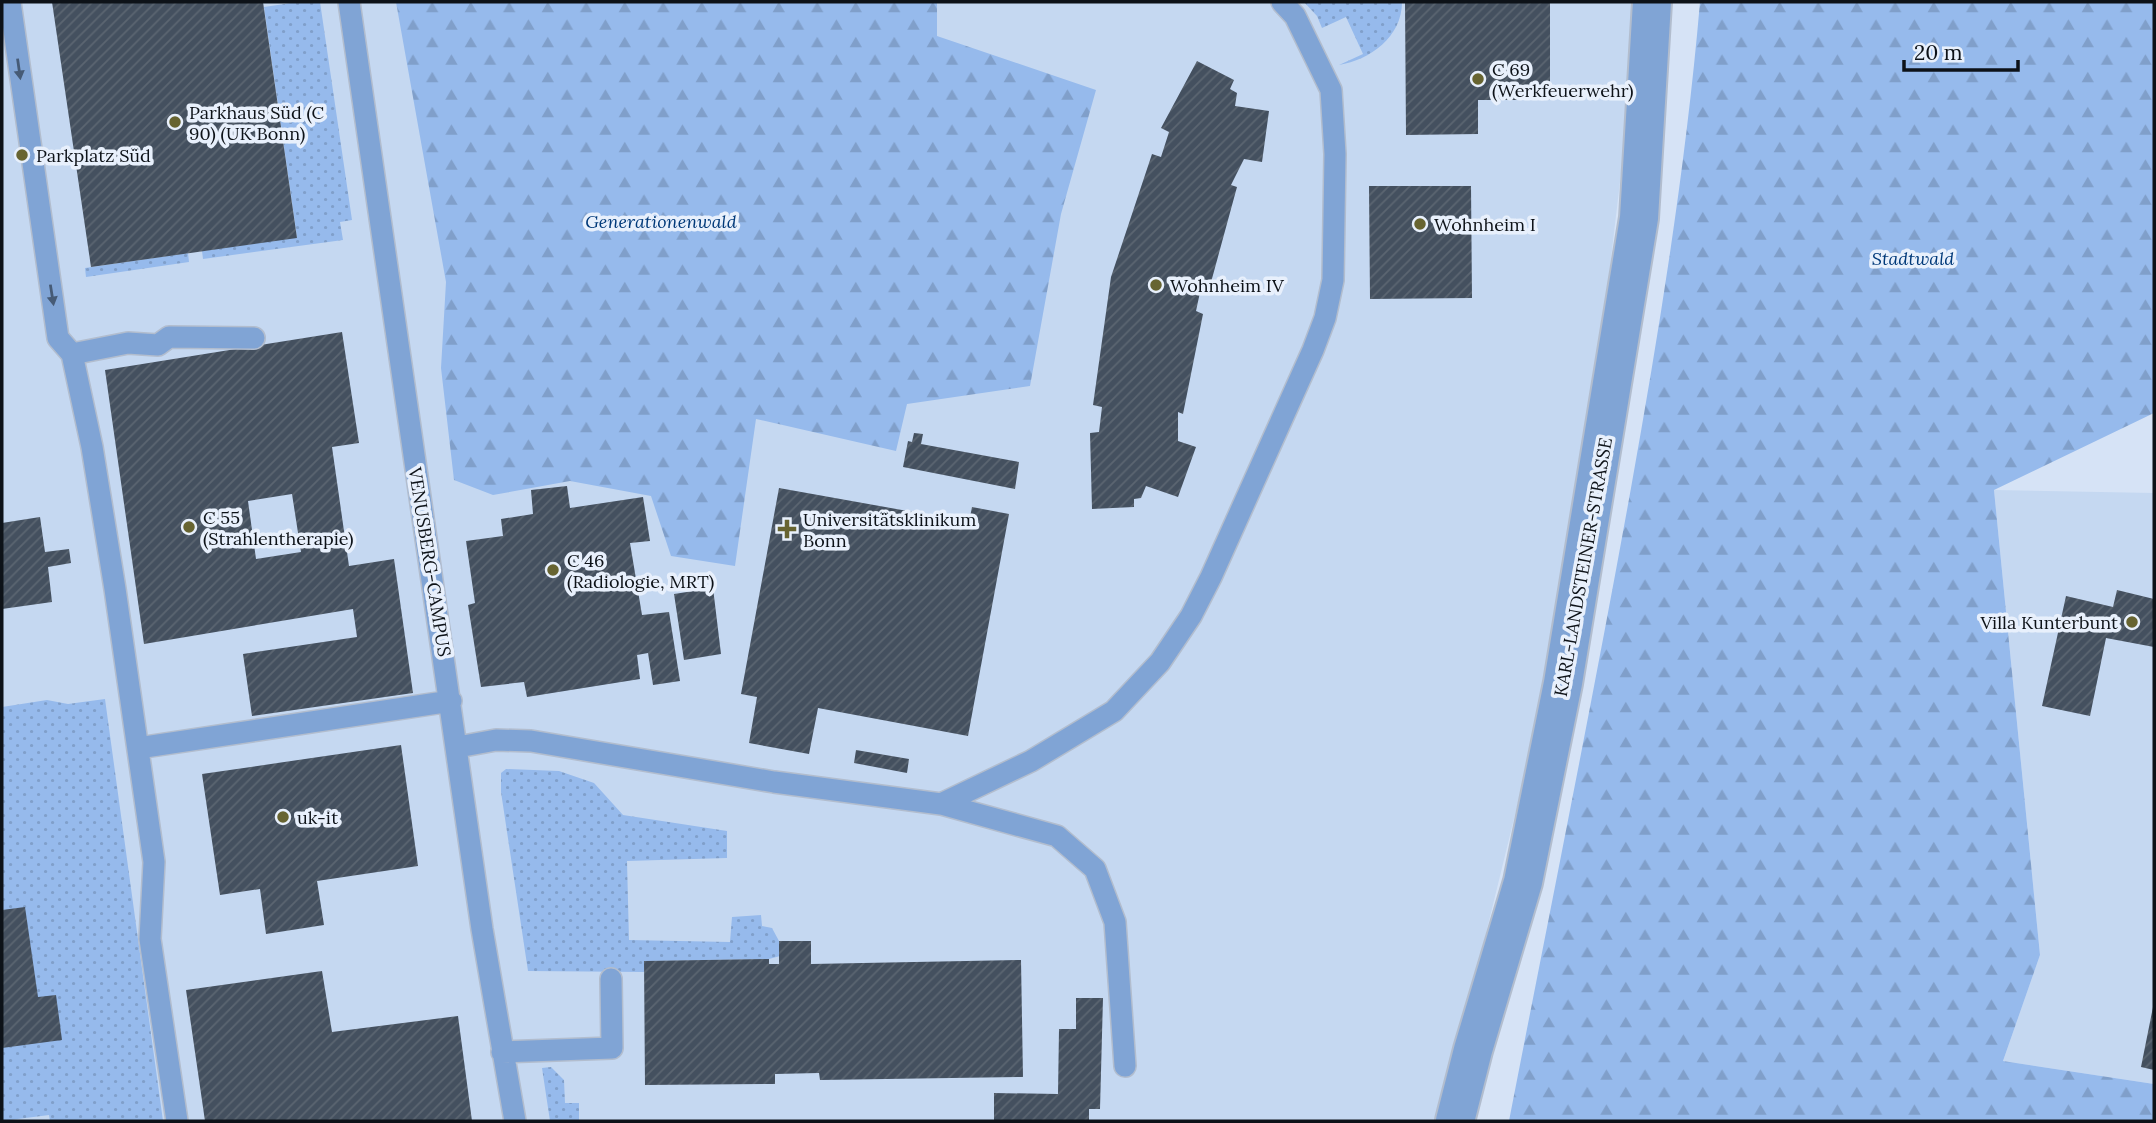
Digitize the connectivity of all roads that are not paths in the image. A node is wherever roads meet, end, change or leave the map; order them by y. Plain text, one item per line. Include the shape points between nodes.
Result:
1 (10, 2) edge
2 (349, 2) edge
3 (1282, 2) edge
4 (1652, 2) edge
5 (254, 338) dead end
6 (65, 346) junction
7 (451, 702) junction
8 (458, 747) junction
9 (138, 748) junction
10 (941, 804) junction
11 (611, 979) dead end
12 (502, 1052) junction
13 (1125, 1066) dead end
14 (177, 1121) edge
15 (515, 1121) edge
16 (1455, 1121) edge

1 -> 6 lane
2 - 7 lane, VENUSBERG-CAMPUS
3 - 10 lane via 1295,16 1331,90 1335,154 1332,280 1313,350 1211,577 1160,662 1114,711 1031,761
4 - 16 street, KARL-LANDSTEINER-STRASSE via 1639,218 1563,683 1523,882
5 - 6 lane via 169,337 158,345
6 - 9 lane via 92,447
7 - 8 lane, VENUSBERG-CAMPUS
7 - 9 lane
8 - 10 lane via 496,740 531,741 774,782
8 - 12 lane, VENUSBERG-CAMPUS
9 - 14 lane via 154,862 150,939
10 - 13 lane via 1057,836 1095,869 1115,922
11 - 12 lane via 612,1048
12 - 15 lane, VENUSBERG-CAMPUS

